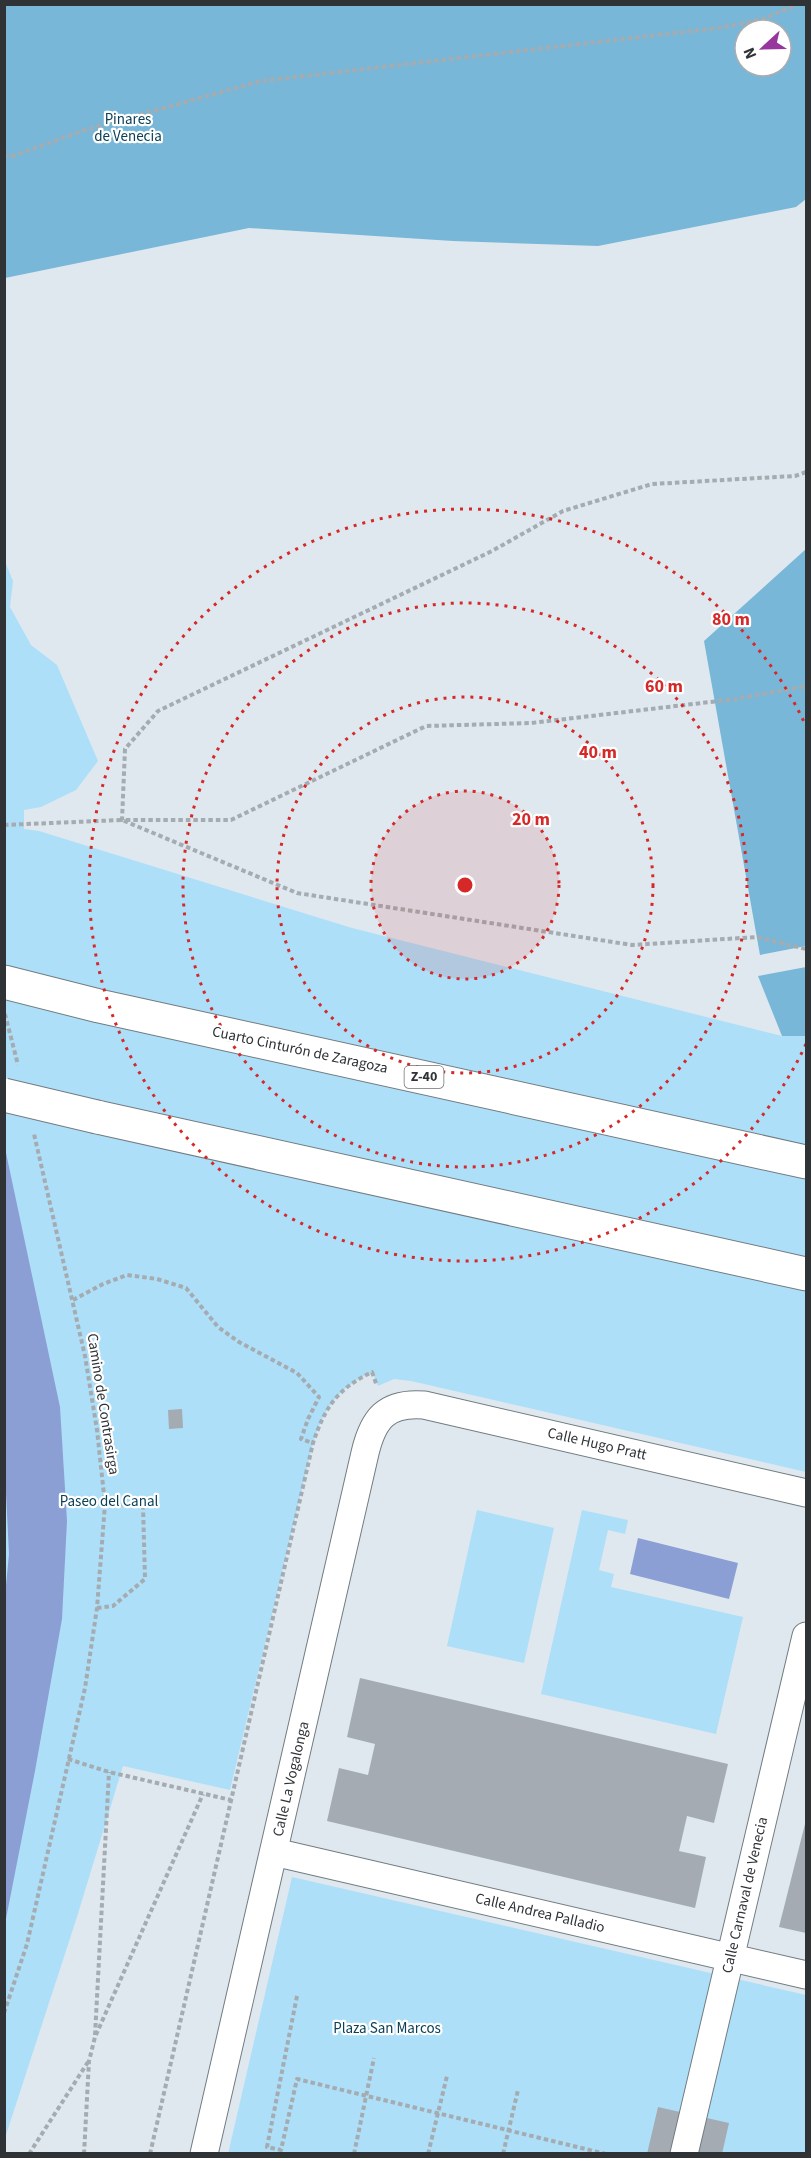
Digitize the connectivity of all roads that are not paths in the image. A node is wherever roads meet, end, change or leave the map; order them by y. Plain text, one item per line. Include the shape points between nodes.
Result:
1 (4, 982) edge
2 (11, 1082) edge
3 (807, 1162) edge
4 (807, 1274) edge
5 (388, 1411) joint
6 (807, 1493) edge
7 (807, 1636) edge
8 (274, 1852) junction
9 (730, 1957) junction
10 (807, 1975) edge
11 (204, 2154) edge
12 (684, 2154) edge

1 - 3 highway, Cuarto Cinturón de Zaragoza / Z-40
2 - 4 highway, bridge via 97,1117
5 - 6 street, Calle Hugo Pratt via 406,1403 424,1405
5 - 8 street, Calle La Vogalonga via 369,1434
7 - 9 street, Calle Carnaval de Venecia
8 - 9 street, Calle Andrea Palladio
8 - 11 street, Calle La Vogalonga
9 - 10 street, Calle Andrea Palladio
9 - 12 street, Calle Carnaval de Venecia

